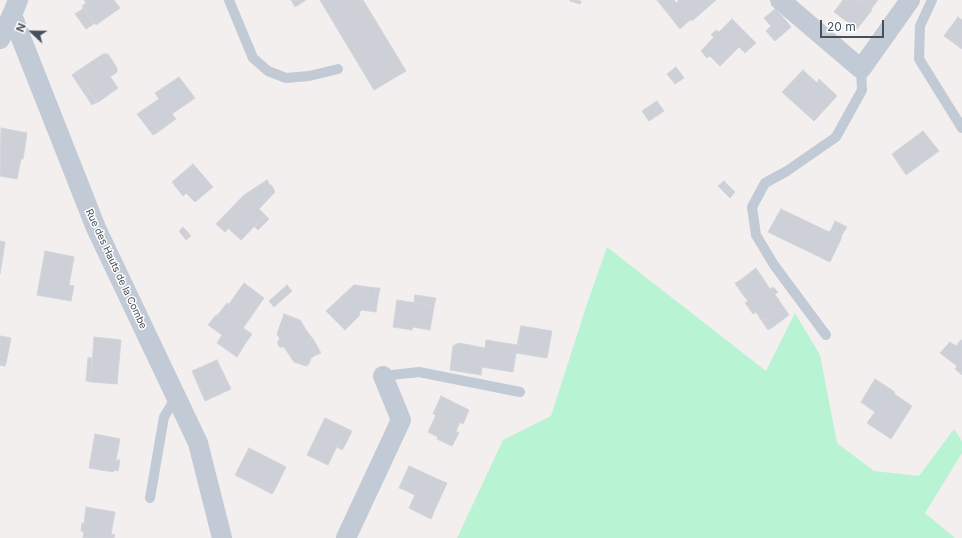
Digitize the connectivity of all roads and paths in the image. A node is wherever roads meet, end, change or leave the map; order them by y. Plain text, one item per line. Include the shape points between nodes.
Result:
1 (229, 0) edge
2 (780, 0) edge
3 (910, 0) edge
4 (932, 0) edge
5 (15, 8) edge
6 (0, 39) edge
7 (338, 69) dead end
8 (861, 69) junction
9 (962, 128) edge
10 (826, 335) dead end
11 (382, 376) joint
12 (520, 392) dead end
13 (176, 396) junction
14 (150, 498) dead end
15 (222, 538) edge
16 (346, 538) edge

1 - 7 lane via 253,58 268,71 286,78 310,76
2 - 8 street
3 - 8 street
4 - 9 lane via 920,26 919,59
5 - 6 street
5 - 13 street, Rue des Hauts de la Combe via 96,228
8 - 10 lane via 862,90 836,137 765,183 752,207 756,235 774,265
11 - 12 lane via 419,372
11 - 16 street via 401,420
13 - 14 lane via 164,417
13 - 15 street, Rue des Hauts de la Combe via 198,444

